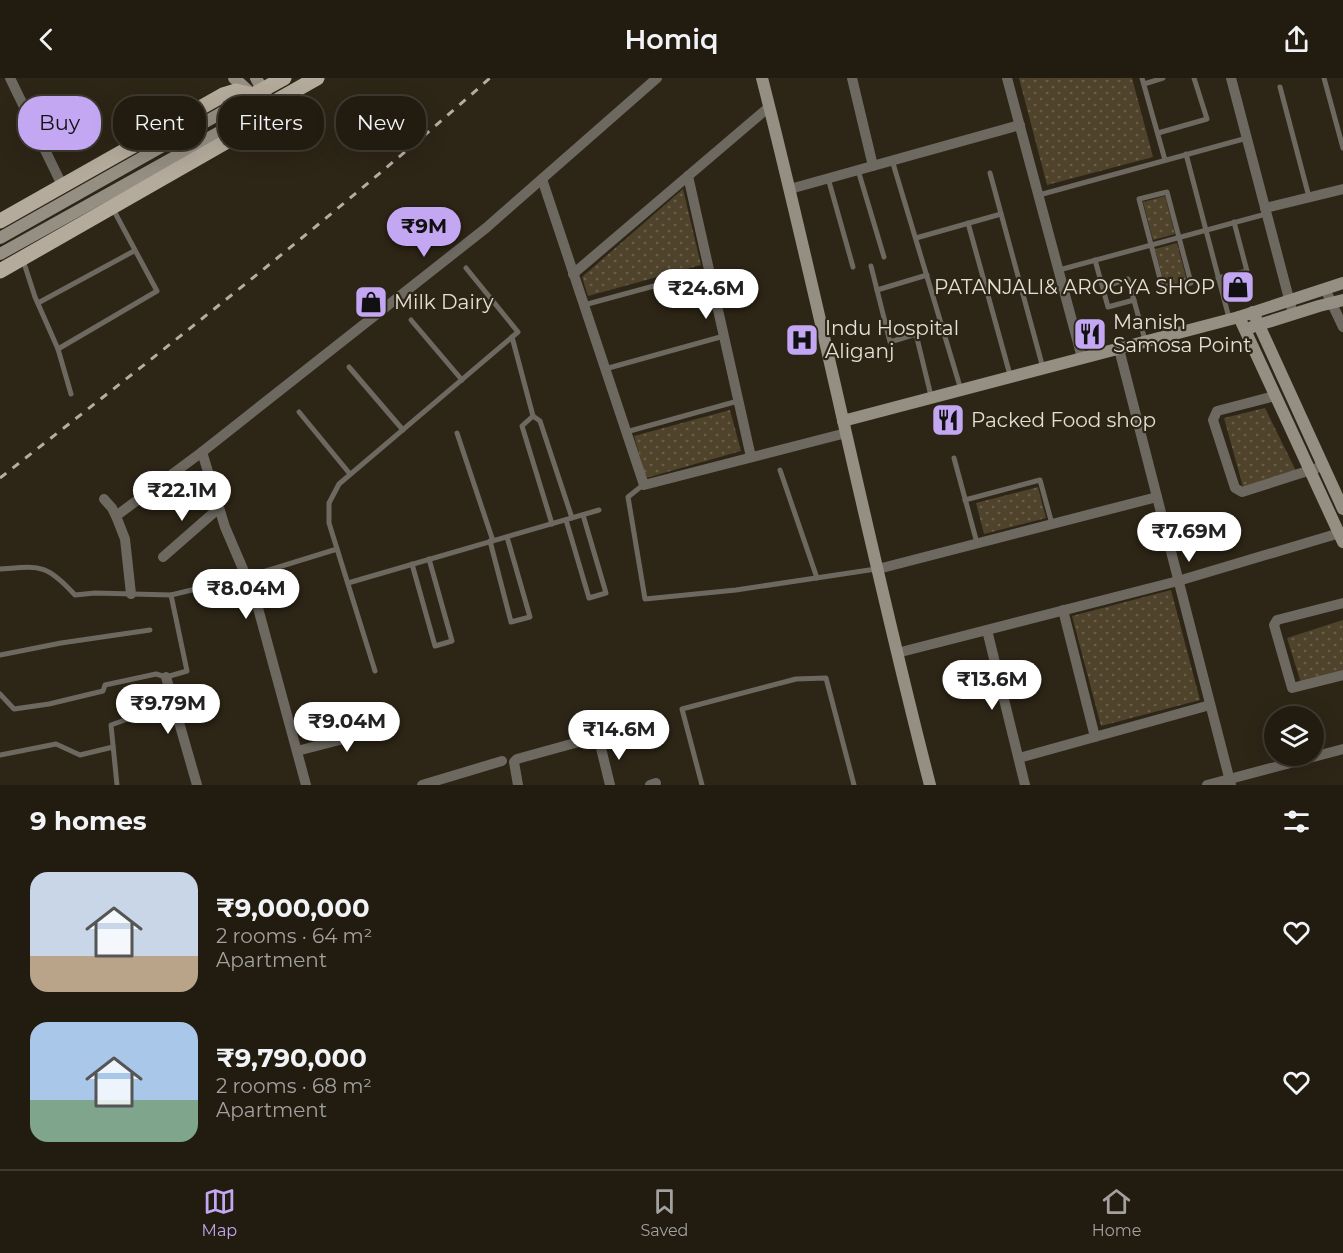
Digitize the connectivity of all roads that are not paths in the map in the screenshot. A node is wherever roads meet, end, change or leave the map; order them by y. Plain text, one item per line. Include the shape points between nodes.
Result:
1 (10, 78) edge
2 (234, 78) edge
3 (284, 78) edge
4 (317, 78) edge
5 (657, 78) edge
6 (762, 78) edge
7 (852, 78) edge
8 (1007, 78) edge
9 (1163, 78) edge
10 (1194, 78) edge
11 (1231, 78) edge
12 (1325, 78) edge
13 (1143, 81) edge
14 (1280, 87) dead end
15 (257, 88) edge
16 (286, 96) edge
17 (769, 107) junction
18 (1020, 124) junction
19 (218, 131) edge
20 (1158, 133) junction
21 (1246, 138) junction
22 (218, 147) edge
23 (1343, 148) edge
24 (1186, 154) junction
25 (892, 160) junction
26 (1165, 160) junction
27 (873, 166) junction
28 (858, 170) junction
29 (990, 173) dead end
30 (688, 176) junction
31 (828, 178) junction
32 (542, 179) junction
33 (62, 185) junction
34 (790, 189) junction
35 (1343, 189) edge
36 (1039, 195) junction
37 (1309, 197) junction
38 (74, 205) junction
39 (113, 208) junction
40 (1266, 211) junction
41 (1001, 214) junction
42 (0, 221) edge
43 (1234, 222) junction
44 (968, 223) junction
45 (1206, 230) junction
46 (1179, 237) junction
47 (0, 238) edge
48 (916, 238) junction
49 (1151, 245) junction
50 (134, 251) junction
51 (0, 254) edge
52 (884, 257) dead end
53 (22, 259) junction
54 (1095, 260) junction
55 (871, 266) dead end
56 (853, 267) dead end
57 (466, 268) dead end
58 (1059, 270) junction
59 (0, 271) edge
60 (710, 271) junction
61 (573, 274) junction
62 (927, 275) junction
63 (1218, 278) junction
64 (1343, 283) edge
65 (1103, 287) junction
66 (1325, 289) junction
67 (877, 290) junction
68 (1134, 300) junction
69 (1289, 301) junction
70 (1337, 302) edge
71 (38, 303) junction
72 (584, 305) junction
73 (1293, 314) junction
74 (1256, 318) junction
75 (1234, 319) junction
76 (411, 320) dead end
77 (1343, 327) edge
78 (1244, 329) junction
79 (724, 336) junction
80 (512, 337) junction
81 (1146, 342) junction
82 (58, 349) junction
83 (1119, 349) junction
84 (1082, 358) junction
85 (350, 367) dead end
86 (1043, 368) junction
87 (605, 369) junction
88 (1011, 377) junction
89 (462, 380) junction
90 (961, 390) junction
91 (71, 394) dead end
92 (1275, 396) junction
93 (932, 398) junction
94 (738, 401) junction
95 (299, 412) dead end
96 (533, 416) junction
97 (845, 427) junction
98 (402, 430) junction
99 (626, 432) junction
100 (457, 433) dead end
101 (202, 452) junction
102 (751, 457) junction
103 (954, 458) dead end
104 (1323, 466) junction
105 (780, 470) dead end
106 (1310, 471) junction
107 (350, 474) junction
108 (644, 485) junction
109 (1157, 497) junction
110 (104, 499) dead end
111 (965, 500) junction
112 (219, 508) junction
113 (1343, 508) edge
114 (599, 510) dead end
115 (583, 515) junction
116 (116, 516) junction
117 (569, 519) junction
118 (552, 524) junction
119 (1052, 524) junction
120 (1342, 536) edge
121 (507, 537) junction
122 (491, 541) junction
123 (976, 543) junction
124 (337, 549) junction
125 (163, 557) dead end
126 (429, 559) junction
127 (412, 564) junction
128 (0, 569) edge
129 (878, 569) junction
130 (246, 577) junction
131 (817, 578) junction
132 (1178, 581) junction
133 (348, 583) junction
134 (131, 594) junction
135 (171, 595) junction
136 (1343, 603) edge
137 (1063, 610) junction
138 (150, 630) dead end
139 (987, 630) junction
140 (897, 653) junction
141 (0, 655) edge
142 (375, 671) dead end
143 (1343, 675) edge
144 (166, 677) junction
145 (0, 694) edge
146 (174, 702) junction
147 (1210, 705) junction
148 (390, 727) dead end
149 (639, 730) dead end
150 (1095, 736) junction
151 (598, 741) junction
152 (113, 747) junction
153 (1343, 749) edge
154 (297, 751) junction
155 (0, 755) edge
156 (1019, 758) junction
157 (502, 761) dead end
158 (1230, 782) edge
159 (117, 785) edge
160 (197, 785) edge
161 (306, 785) edge
162 (422, 785) edge
163 (518, 785) edge
164 (610, 785) edge
165 (702, 785) edge
166 (854, 785) edge
167 (930, 785) edge
168 (1026, 785) edge
169 (1207, 785) edge

1 - 33 street
2 - 15 street
3 - 15 main road
4 - 16 main road
5 - 32 street
6 - 17 street
7 - 27 street
8 - 18 street
9 - 13 lane
10 - 20 lane via 1206,119
11 - 21 street
12 - 23 lane
13 - 20 lane
14 - 37 lane
15 - 33 main road via 223,95
15 - 38 street
17 - 30 street
17 - 34 street
18 - 25 street
18 - 36 street
19 - 38 street
20 - 26 lane
21 - 24 lane
21 - 40 street
22 - 39 main road
24 - 26 lane
24 - 45 lane
25 - 27 street
25 - 48 lane
26 - 36 lane
27 - 28 street
28 - 31 street
28 - 52 lane
29 - 41 lane
30 - 60 street
30 - 61 street
31 - 34 street
31 - 56 lane
32 - 61 street
32 - 101 street via 486,228
33 - 42 main road
34 - 97 street
35 - 37 street
36 - 58 street
37 - 40 street
38 - 47 street
38 - 51 street
39 - 50 lane
39 - 53 main road
40 - 43 lane
40 - 69 street
41 - 44 lane
41 - 86 lane
43 - 45 lane
43 - 63 lane via 1247,271
44 - 48 lane
44 - 88 lane
45 - 46 lane
45 - 63 lane
46 - 49 lane
46 - 49 lane via 1167,192 1139,199
46 - 49 lane via 1191,283 1163,290
48 - 62 lane
49 - 54 lane
50 - 71 lane
50 - 82 lane via 157,291
53 - 59 main road
53 - 71 lane
54 - 58 lane
54 - 65 lane
55 - 67 lane
57 - 80 lane via 518,332
58 - 84 street
60 - 72 lane
60 - 79 street
61 - 72 street
62 - 67 lane
62 - 90 lane
63 - 75 lane
64 - 66 street
65 - 68 lane via 1108,307
65 - 68 lane via 1128,279
66 - 69 street
66 - 70 street
67 - 93 lane via 890,342 916,334
68 - 81 lane
69 - 73 street
69 - 74 street
70 - 73 street
70 - 77 street
71 - 82 lane
72 - 87 street
73 - 74 street
74 - 75 street
74 - 78 street
74 - 104 street
75 - 78 street
75 - 81 street
76 - 89 lane
78 - 92 street
79 - 87 lane
79 - 94 street
80 - 89 lane
80 - 96 lane
81 - 83 street
82 - 91 lane
83 - 84 street
83 - 109 street
84 - 86 street
85 - 98 lane
86 - 88 street
87 - 99 street
88 - 90 street
89 - 98 lane
90 - 93 street
92 - 106 street
92 - 106 street via 1216,411 1214,415 1235,488 1242,492
93 - 97 street
94 - 99 lane
94 - 102 street
95 - 107 lane
96 - 117 lane via 540,421
96 - 118 lane via 522,426
97 - 102 street
97 - 129 street
98 - 107 lane
99 - 108 street
100 - 122 lane
101 - 112 street
101 - 116 street
102 - 108 street
103 - 111 lane
104 - 106 street
104 - 113 street
105 - 131 lane
106 - 120 street
107 - 124 lane via 329,502 329,523
108 - 131 lane via 628,497 645,599
109 - 119 street
109 - 132 street
110 - 116 street
111 - 119 lane via 1040,480
111 - 123 lane
112 - 125 street
112 - 130 street
114 - 115 lane
115 - 117 lane
115 - 117 lane via 606,593 588,598
116 - 134 street via 125,539
117 - 118 lane
118 - 121 lane
119 - 123 street
120 - 132 street
121 - 122 lane
121 - 122 lane via 530,616 512,622
122 - 126 lane
123 - 129 street
124 - 130 lane
124 - 133 lane
126 - 127 lane
126 - 127 lane via 452,641 435,646
127 - 133 lane
128 - 134 lane via 39,567 60,579 75,595
129 - 131 lane
129 - 140 street
130 - 135 lane
130 - 154 street via 255,597
132 - 137 street
132 - 147 street
133 - 142 lane
134 - 135 lane
135 - 144 lane via 186,671
136 - 143 street via 1277,620 1274,625 1292,688
137 - 139 street
137 - 150 street
138 - 141 lane
139 - 140 street
139 - 156 street
140 - 167 street
144 - 145 lane via 156,674 105,685 102,691 60,702 14,709
144 - 146 street
146 - 152 lane via 111,725
146 - 160 street
147 - 150 street
147 - 158 street
148 - 154 street
149 - 151 street
150 - 156 street
151 - 163 street via 588,738 517,759 514,762
151 - 164 street
152 - 155 lane via 80,755 56,744
152 - 159 lane
153 - 158 street
154 - 161 street
156 - 168 street
157 - 162 street
158 - 169 street
165 - 166 lane via 682,709 796,679 826,678

